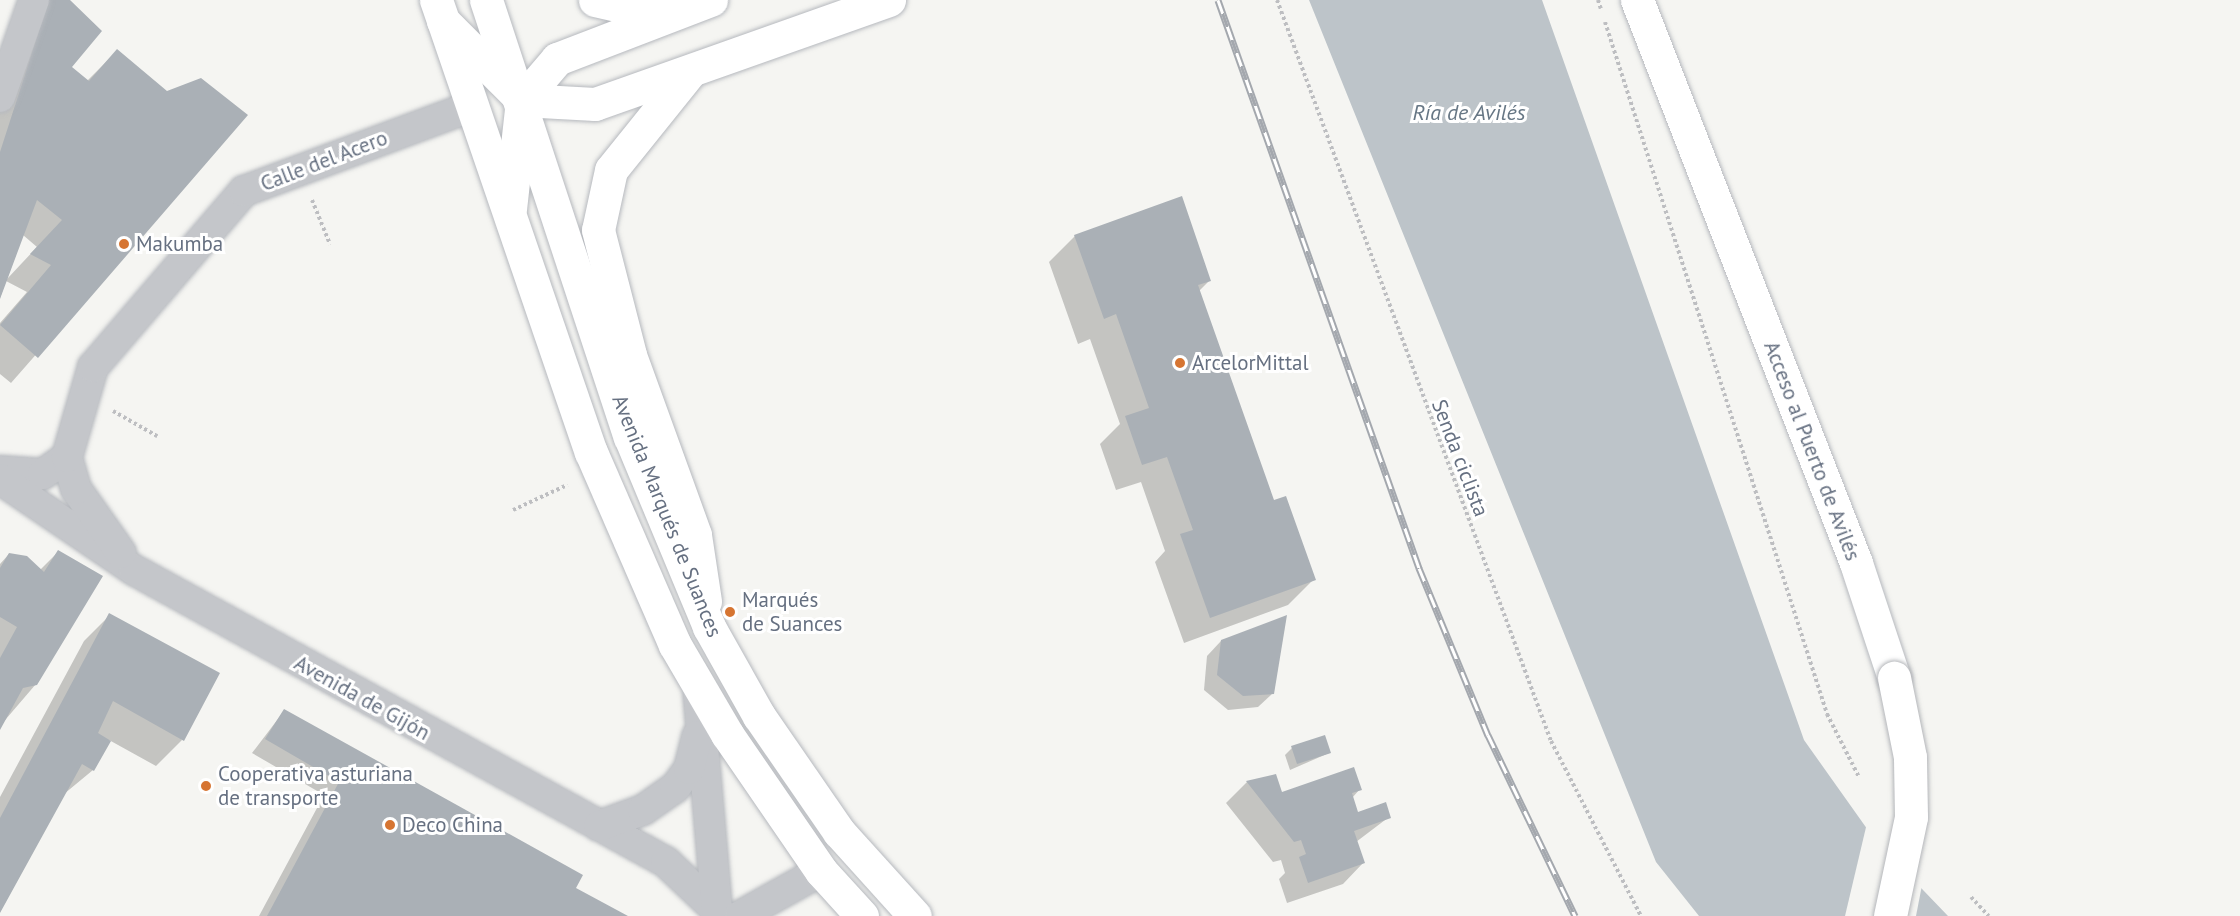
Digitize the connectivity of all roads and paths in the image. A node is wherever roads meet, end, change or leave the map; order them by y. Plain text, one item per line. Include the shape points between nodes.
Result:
1 (34, 0) edge
2 (486, 0) edge
3 (596, 0) edge
4 (711, 0) edge
5 (889, 0) edge
6 (1277, 0) edge
7 (1598, 0) edge
8 (1637, 0) edge
9 (439, 11) edge
10 (665, 16) junction
11 (689, 72) junction
12 (0, 96) edge
13 (522, 100) junction
14 (473, 106) junction
15 (300, 170) junction
16 (510, 209) junction
17 (330, 244) dead end
18 (82, 394) junction
19 (157, 435) dead end
20 (67, 458) junction
21 (599, 470) junction
22 (0, 471) edge
23 (0, 479) edge
24 (513, 510) dead end
25 (134, 570) junction
26 (709, 627) junction
27 (698, 688) junction
28 (1859, 777) dead end
29 (599, 826) junction
30 (821, 871) junction
31 (1971, 897) dead end
32 (727, 914) edge
33 (862, 916) edge
34 (915, 916) edge
35 (1641, 916) edge
36 (1890, 916) edge
37 (1989, 916) edge

1 - 12 street
2 - 13 main road, Avenida Marqués de Suances
3 - 10 main road
4 - 10 main road
5 - 11 main road
6 - 35 path, Senda ciclista via 1551,741
7 - 28 path via 1827,714
8 - 36 main road, Acceso al Puerto de Avilés, bridge via 1856,563 1894,678 1910,757 1911,817
9 - 13 main road
9 - 14 main road, Avenida Marqués de Suances
10 - 13 main road via 557,59
11 - 13 main road via 595,104
11 - 26 main road via 611,170 598,230 630,355 694,535
13 - 16 main road
13 - 26 main road, Avenida Marqués de Suances via 630,437
14 - 15 street, Calle del Acero
14 - 16 main road, Avenida Marqués de Suances
15 - 17 path
15 - 18 street, Calle del Acero via 244,191 93,367
16 - 21 main road, Avenida Marqués de Suances
18 - 19 path
18 - 20 street, Calle del Acero
20 - 22 street via 43,474
20 - 25 street, Calle del Acero via 76,489
21 - 24 path
21 - 27 main road, Avenida Marqués de Suances
23 - 25 street, Avenida de Gijón
25 - 29 street, Avenida de Gijón
26 - 34 main road, Avenida Marqués de Suances via 759,716 839,832
27 - 29 street via 697,741 675,788 643,810
27 - 30 main road, Avenida Marqués de Suances
27 - 32 street
29 - 32 street, Avenida de Gijón via 666,862
30 - 32 street
30 - 33 main road, Avenida Marqués de Suances
31 - 37 path

